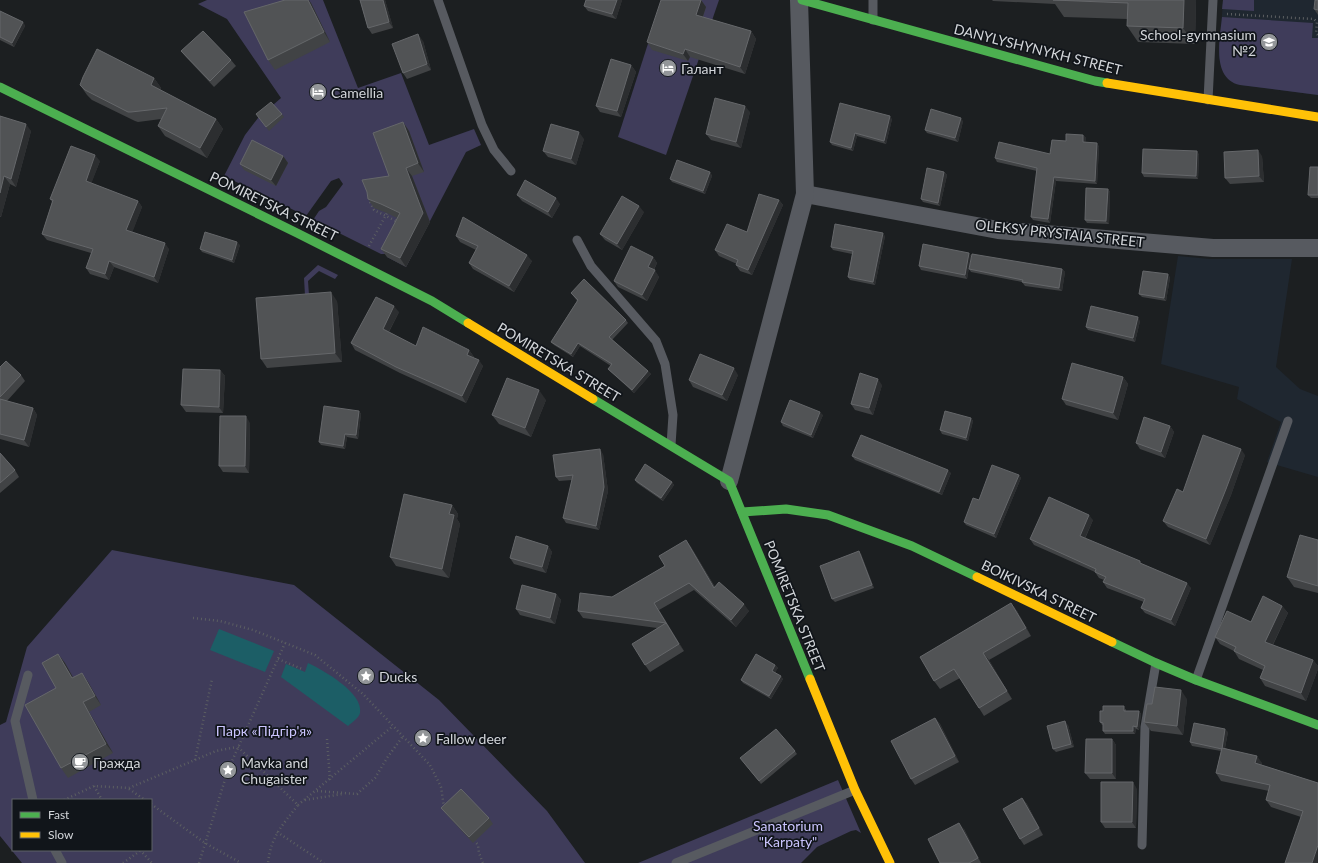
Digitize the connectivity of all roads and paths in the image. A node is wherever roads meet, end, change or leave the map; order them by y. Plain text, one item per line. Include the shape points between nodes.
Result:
1 (438, 0) edge
2 (801, 0) edge
3 (873, 0) edge
4 (1213, 0) edge
5 (1212, 13) junction
6 (873, 20) junction
7 (1318, 35) edge
8 (0, 87) edge
9 (1208, 100) junction
10 (1318, 117) edge
11 (510, 171) dead end
12 (804, 194) junction
13 (368, 196) edge
14 (386, 214) junction
15 (402, 224) edge
16 (577, 240) dead end
17 (370, 244) dead end
18 (1318, 248) edge
19 (1288, 420) dead end
20 (671, 445) junction
21 (729, 480) junction
22 (742, 512) junction
23 (193, 618) dead end
24 (285, 643) junction
25 (278, 659) junction
26 (1156, 663) junction
27 (302, 669) dead end
28 (28, 675) dead end
29 (212, 679) dead end
30 (1196, 680) junction
31 (1318, 724) edge
32 (393, 726) junction
33 (403, 736) junction
34 (327, 739) dead end
35 (238, 747) junction
36 (195, 760) junction
37 (330, 780) junction
38 (94, 786) junction
39 (129, 788) junction
40 (855, 790) junction
41 (316, 791) junction
42 (348, 794) junction
43 (33, 799) edge
44 (66, 799) edge
45 (101, 799) edge
46 (144, 799) edge
47 (304, 800) junction
48 (152, 805) edge
49 (298, 805) junction
50 (448, 812) edge
51 (277, 832) junction
52 (471, 836) edge
53 (205, 843) junction
54 (1142, 845) dead end
55 (56, 851) edge
56 (139, 851) edge
57 (141, 851) edge
58 (62, 863) edge
59 (123, 863) edge
60 (152, 863) edge
61 (200, 863) edge
62 (241, 863) edge
63 (268, 863) edge
64 (324, 863) edge
65 (483, 863) edge
66 (676, 863) edge
67 (890, 863) edge

1 - 11 lane via 482,125 494,150
2 - 6 street, DANYLYSHYNYKH STREET
2 - 12 street
3 - 6 lane
4 - 5 lane
5 - 7 path via 1314,19 1317,22
5 - 9 lane
6 - 9 street, DANYLYSHYNYKH STREET via 1090,80
8 - 20 street, POMIRETSKA STREET via 432,301
9 - 10 street, DANYLYSHYNYKH STREET
12 - 18 street, OLEKSY PRYSTAIA STREET via 998,230 1213,248
12 - 21 street
13 - 14 path via 374,210
14 - 15 path
14 - 17 path
16 - 20 lane via 591,266 656,341 665,364 673,415
19 - 30 lane
20 - 21 street, POMIRETSKA STREET
21 - 22 street, POMIRETSKA STREET
22 - 26 street, BOIKIVSKA STREET via 786,509 828,515 898,540
22 - 40 street, POMIRETSKA STREET
23 - 24 path via 220,621 246,628
24 - 25 path
24 - 32 path via 315,655 363,694
25 - 27 path
25 - 35 path
26 - 30 street, BOIKIVSKA STREET
26 - 54 lane via 1145,727
28 - 43 lane via 15,721
29 - 36 path
30 - 31 street, BOIKIVSKA STREET
32 - 33 path
32 - 37 path
33 - 42 path via 375,778 357,794
33 - 50 path via 430,765 441,786 444,807
34 - 37 path
35 - 36 path via 216,751
35 - 49 path
35 - 53 path
36 - 39 path
37 - 41 path
38 - 39 path
38 - 44 path
38 - 45 path
39 - 46 path
40 - 66 lane
40 - 67 street, POMIRETSKA STREET
41 - 42 path
41 - 47 path
42 - 47 path
47 - 49 path
48 - 53 path
49 - 51 path
51 - 63 path via 269,852
51 - 64 path
52 - 65 path via 478,846
53 - 61 path
53 - 62 path
55 - 58 lane
56 - 59 path
57 - 60 path

